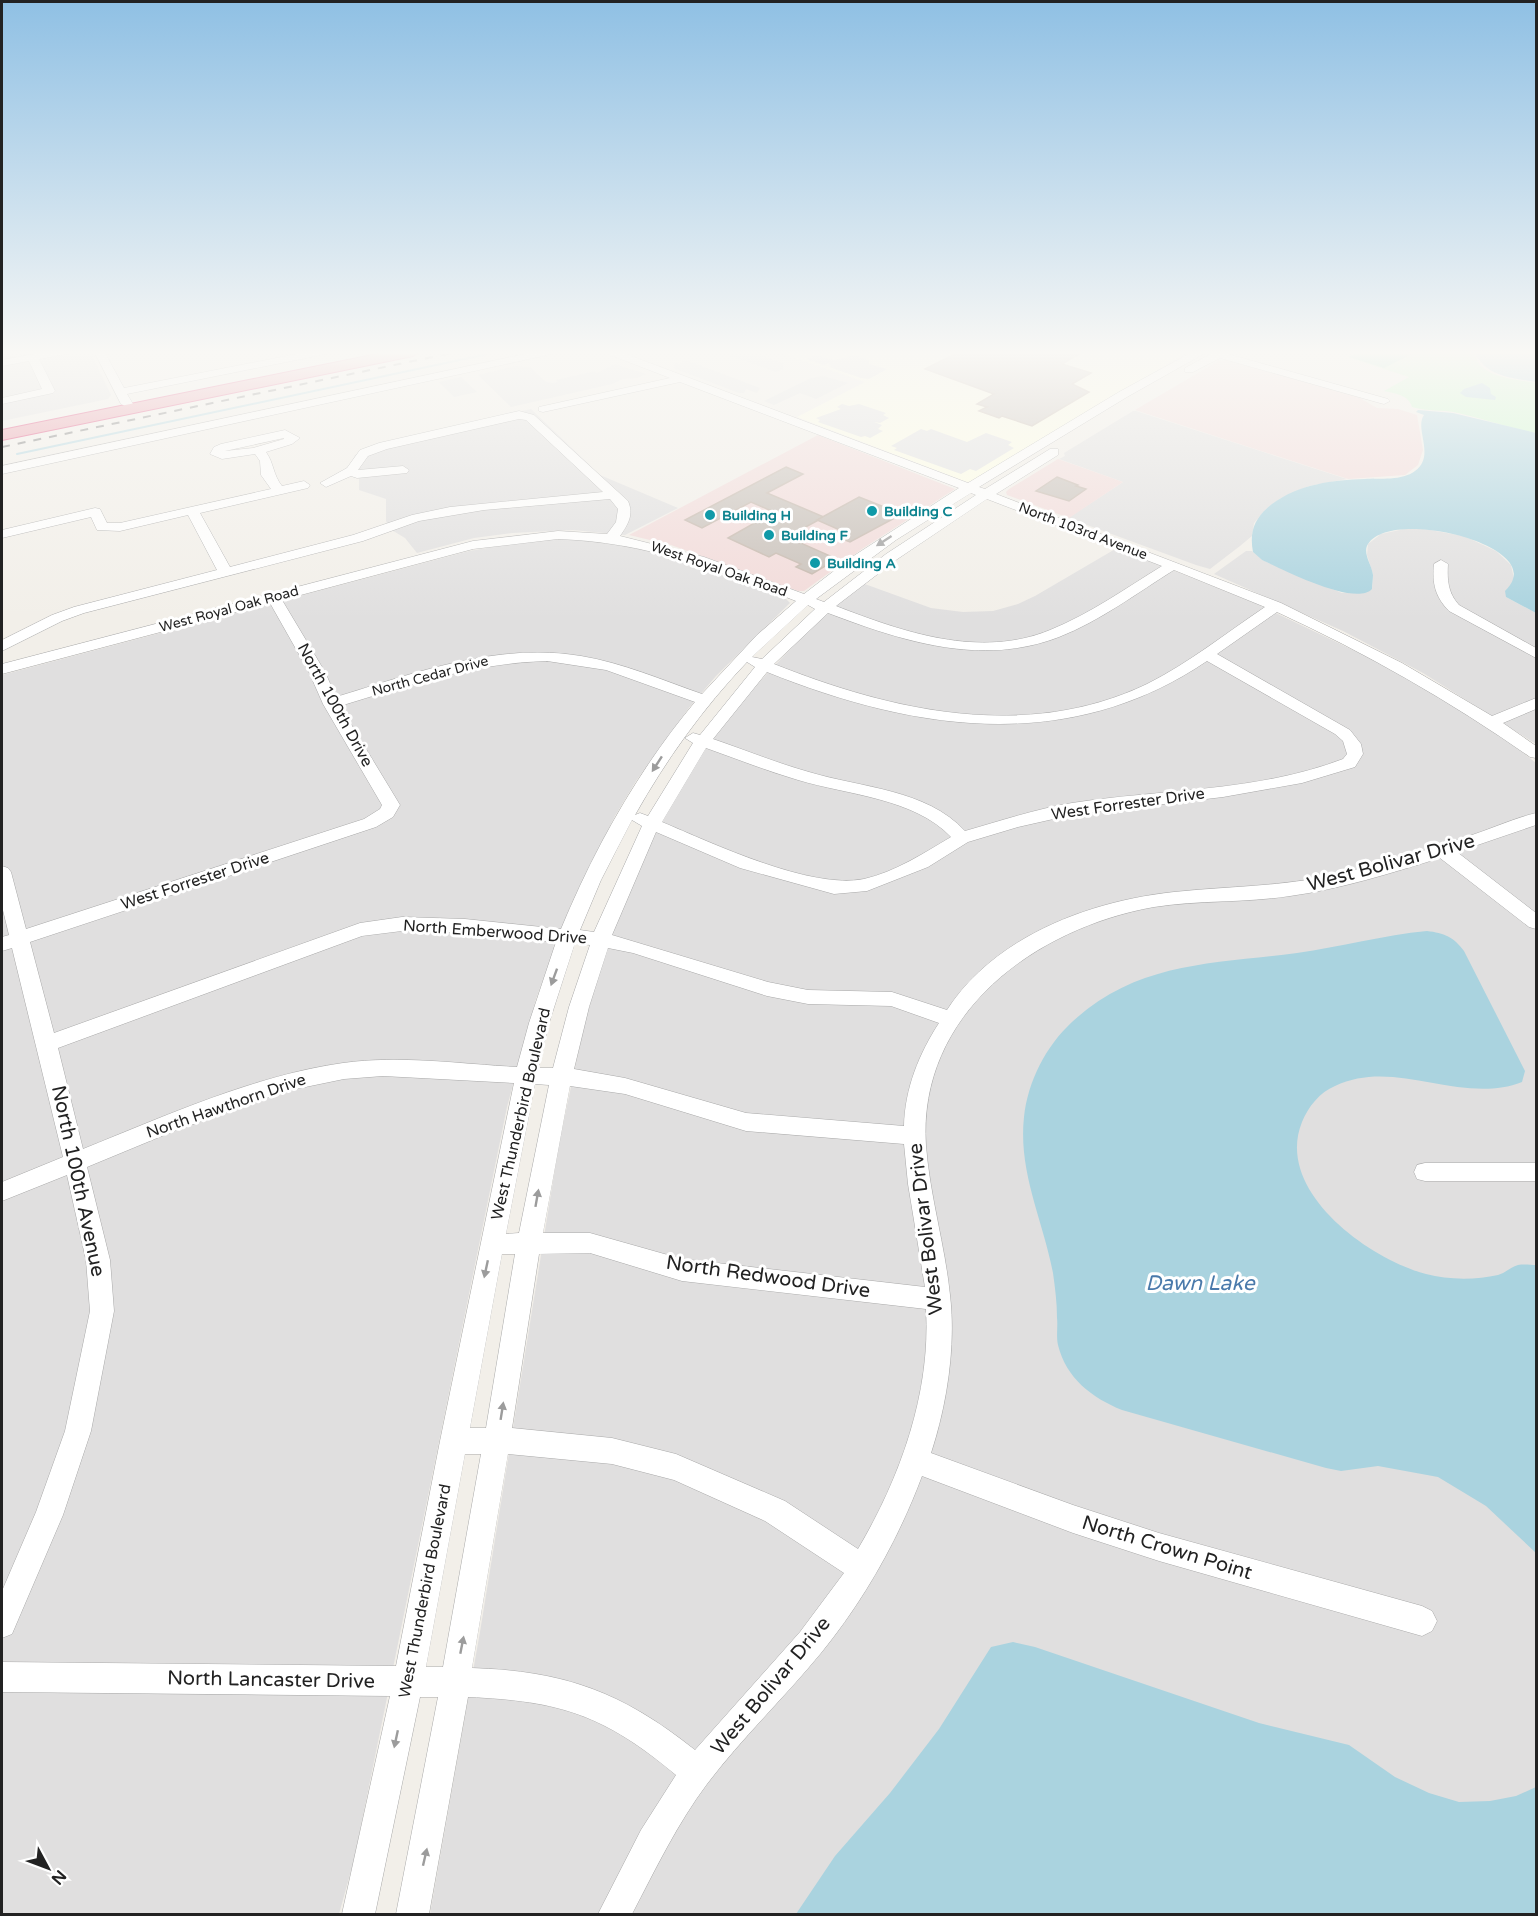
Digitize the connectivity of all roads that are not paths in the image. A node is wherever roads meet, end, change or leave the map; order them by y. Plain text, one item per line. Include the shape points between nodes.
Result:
1 (139, 440) edge
2 (255, 440) edge
3 (292, 440) edge
4 (408, 440) edge
5 (556, 440) edge
6 (845, 440) edge
7 (1047, 440) edge
8 (1038, 446) junction
9 (258, 449) junction
10 (2, 470) edge
11 (403, 470) dead end
12 (351, 471) junction
13 (278, 490) junction
14 (978, 491) junction
15 (615, 495) junction
16 (192, 511) junction
17 (2, 534) edge
18 (612, 537) junction
19 (1441, 564) dead end
20 (1173, 565) junction
21 (226, 573) junction
22 (273, 598) junction
23 (814, 603) junction
24 (1276, 606) junction
25 (2, 646) edge
26 (1205, 654) junction
27 (1536, 654) edge
28 (754, 661) junction
29 (2, 669) edge
30 (705, 700) junction
31 (1536, 703) edge
32 (331, 704) junction
33 (1491, 722) junction
34 (679, 734) junction
35 (702, 741) junction
36 (1536, 753) edge
37 (387, 813) joint
38 (627, 814) junction
39 (1536, 819) edge
40 (652, 823) junction
41 (962, 838) junction
42 (1443, 851) junction
43 (2, 873) edge
44 (1536, 922) edge
45 (569, 935) junction
46 (599, 939) junction
47 (10, 942) edge
48 (951, 1019) junction
49 (47, 1044) junction
50 (527, 1074) junction
51 (560, 1077) junction
52 (914, 1136) junction
53 (75, 1162) junction
54 (1425, 1172) dead end
55 (1536, 1172) edge
56 (2, 1192) edge
57 (492, 1244) junction
58 (529, 1244) junction
59 (938, 1299) junction
60 (453, 1440) junction
61 (497, 1442) junction
62 (915, 1460) junction
63 (863, 1569) junction
64 (1422, 1622) dead end
65 (2, 1624) edge
66 (2, 1677) edge
67 (408, 1682) junction
68 (455, 1683) junction
69 (697, 1772) junction
70 (358, 1914) edge
71 (412, 1914) edge
72 (615, 1914) edge

1 - 10 street
2 - 9 street via 221,448 216,454 226,456
3 - 9 street
4 - 12 street via 364,453
5 - 15 street
6 - 14 street, North 103rd Avenue
7 - 8 street, West Thunderbird Boulevard
8 - 14 street, West Thunderbird Boulevard
8 - 14 street, West Thunderbird Boulevard via 1059,449
9 - 13 street via 266,460 267,475
11 - 12 street via 357,474
12 - 13 street via 315,489
13 - 16 street
14 - 20 street, North 103rd Avenue
14 - 23 street, West Thunderbird Boulevard via 867,561
15 - 18 street via 626,511
15 - 21 street via 399,516 358,538
16 - 17 street via 109,528 102,527 95,513
16 - 21 street
18 - 22 street, West Royal Oak Road via 503,539
18 - 23 street, West Royal Oak Road via 663,548
19 - 27 street via 1441,591 1454,608
20 - 23 street, West Royal Oak Road via 1075,623 1041,638 1005,645 929,643
20 - 24 street, North 103rd Avenue
21 - 25 street via 71,612
22 - 29 street, West Royal Oak Road
22 - 32 street, North 100th Drive via 317,672
23 - 28 street, West Thunderbird Boulevard
24 - 26 street
24 - 33 street, North 103rd Avenue via 1402,668
26 - 28 street via 1163,681 1112,703 1066,714 1009,719 950,718 888,708
26 - 41 street, West Forrester Drive via 1346,734 1354,743 1355,754 1349,763 1302,778 1223,792 1071,809
28 - 30 street, West Thunderbird Boulevard
28 - 35 street, West Thunderbird Boulevard
30 - 32 street, North Cedar Drive via 593,663 526,656 477,662
30 - 34 street, West Thunderbird Boulevard
31 - 33 street
32 - 37 street, North 100th Drive via 391,805
33 - 36 street, North 103rd Avenue
34 - 35 street
34 -> 38 street, West Thunderbird Boulevard
35 - 40 street, West Thunderbird Boulevard
35 - 41 street via 803,776 921,806 946,821
37 - 47 street, West Forrester Drive via 370,823
38 - 40 street, West Forrester Drive
38 - 45 street, West Thunderbird Boulevard
39 - 42 street, West Bolivar Drive
40 - 41 street, West Forrester Drive via 746,864 834,888 867,885 922,863
40 - 46 street, West Thunderbird Boulevard
42 - 44 street
42 - 48 street, West Bolivar Drive via 1304,888 1156,901 1106,912 1028,945 970,992
43 - 47 street, North 100th Avenue
45 - 46 street, North Emberwood Drive
45 - 49 street, North Emberwood Drive via 402,924 360,930
45 -> 50 street, West Thunderbird Boulevard via 539,1021
46 - 48 street, North Emberwood Drive via 767,989 808,997 892,999
46 - 51 street, West Thunderbird Boulevard
47 - 49 street, North 100th Avenue
48 - 52 street, West Bolivar Drive via 923,1076 915,1108
49 - 53 street, North 100th Avenue
50 - 51 street, North Hawthorn Drive
50 - 53 street, North Hawthorn Drive via 383,1068 315,1075 254,1093
50 - 57 street, West Thunderbird Boulevard
51 - 52 street, North Hawthorn Drive via 625,1086 746,1122
58 -> 51 street, West Thunderbird Boulevard
52 - 59 street, West Bolivar Drive via 919,1192
53 - 56 street, North Hawthorn Drive
53 - 65 street, North 100th Avenue via 98,1260 102,1311 78,1431 49,1515
54 - 55 street
57 - 58 street, North Redwood Drive
57 -> 60 street, West Thunderbird Boulevard
58 - 59 street, North Redwood Drive via 590,1243 682,1270
61 -> 58 street, West Thunderbird Boulevard
59 - 62 street, West Bolivar Drive via 932,1388
60 - 61 street
60 - 67 street, West Thunderbird Boulevard
61 - 63 street via 526,1441 612,1451 676,1467 775,1511
68 -> 61 street, West Thunderbird Boulevard
62 - 63 street, West Bolivar Drive via 895,1509
62 - 64 street, North Crown Point via 1149,1544
63 - 69 street, West Bolivar Drive via 824,1625
66 - 67 street, North Lancaster Drive
67 - 68 street, North Lancaster Drive
67 -> 70 street, West Thunderbird Boulevard
68 - 69 street, North Lancaster Drive via 538,1688 581,1699 619,1714
71 -> 68 street, West Thunderbird Boulevard
69 - 72 street, West Bolivar Drive via 666,1816

